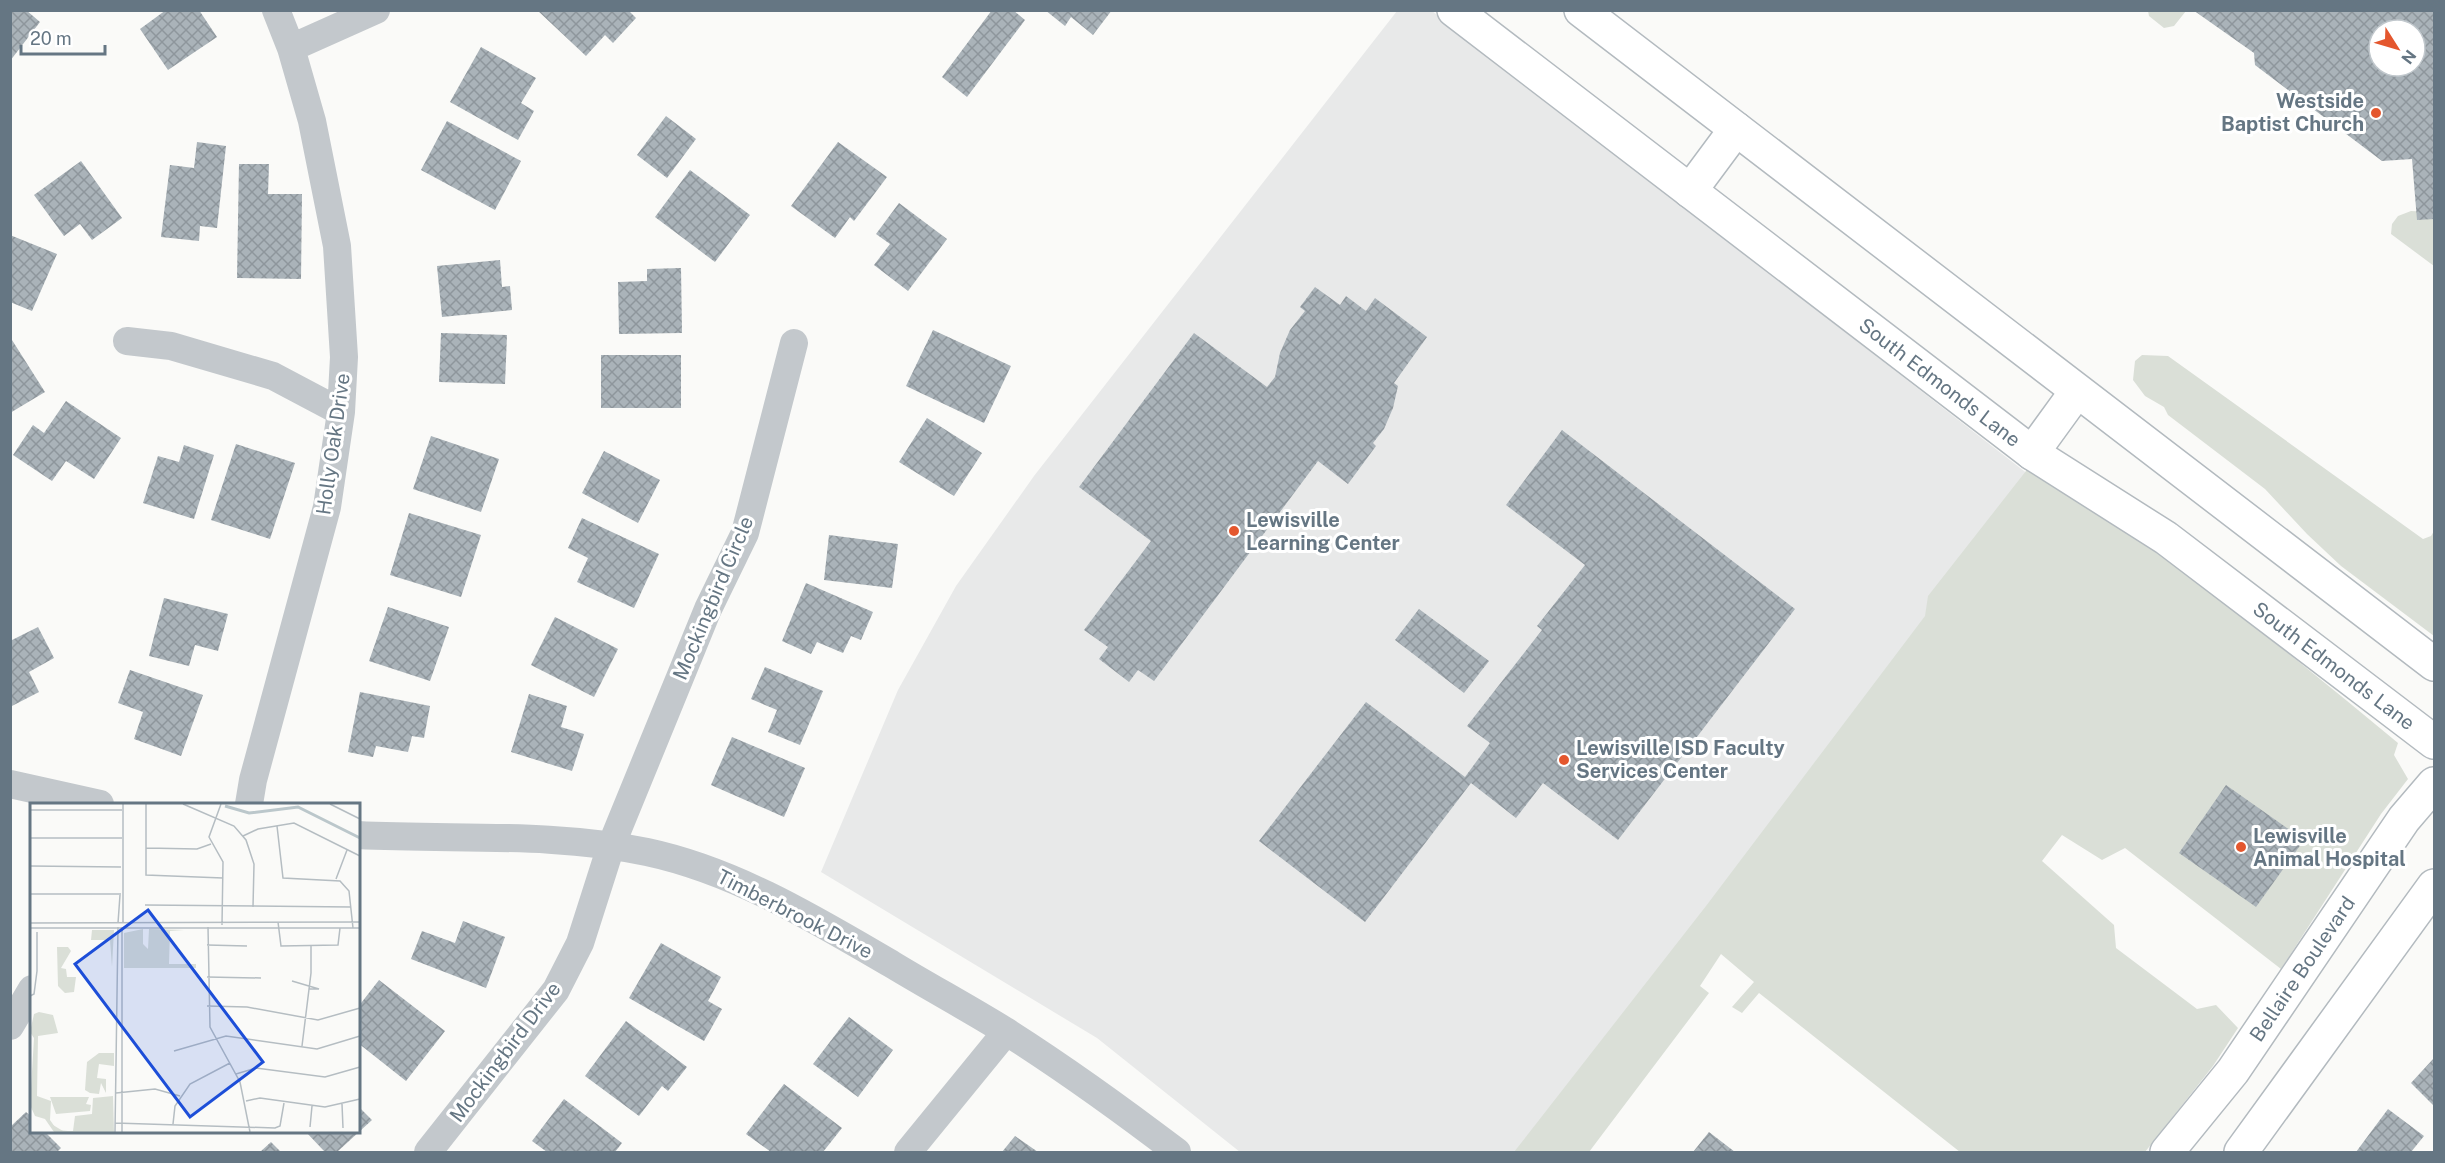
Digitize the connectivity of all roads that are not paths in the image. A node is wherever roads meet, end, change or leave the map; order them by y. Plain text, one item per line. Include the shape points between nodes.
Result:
1 (276, 10) edge
2 (376, 10) edge
3 (1454, 10) edge
4 (1581, 10) edge
5 (291, 48) junction
6 (1736, 129) junction
7 (1690, 191) junction
8 (128, 341) dead end
9 (794, 344) dead end
10 (2077, 390) junction
11 (341, 412) junction
12 (2032, 453) junction
13 (2434, 664) edge
14 (2434, 742) edge
15 (10, 784) edge
16 (2434, 784) edge
17 (85, 803) edge
18 (249, 803) edge
19 (360, 836) edge
20 (611, 846) junction
21 (2434, 886) edge
22 (30, 993) edge
23 (10, 1026) edge
24 (1006, 1032) junction
25 (428, 1152) edge
26 (908, 1152) edge
27 (1177, 1152) edge
28 (2166, 1152) edge
29 (2241, 1152) edge

1 - 5 street, Holly Oak Drive
2 - 5 street
3 - 7 main road, South Edmonds Lane
4 - 6 main road
5 - 11 street, Holly Oak Drive via 312,121 337,246 344,357
6 - 7 main road
6 - 10 main road
7 - 12 main road, South Edmonds Lane
8 - 11 street via 171,346 273,376
9 - 20 street, Mockingbird Circle via 745,533 708,609
10 - 12 main road
10 - 13 main road
11 - 18 street, Holly Oak Drive via 327,507
12 - 14 main road, South Edmonds Lane via 2166,538
15 - 17 street
16 - 28 main road, Bellaire Boulevard via 2404,819 2233,1071
19 - 20 street, Timberbrook Drive via 548,838
20 - 24 street, Timberbrook Drive via 687,863 729,878 841,934
20 - 25 street, Mockingbird Drive via 580,943 556,990
21 - 29 main road
22 - 23 street
24 - 26 street
24 - 27 street, Timberbrook Drive

